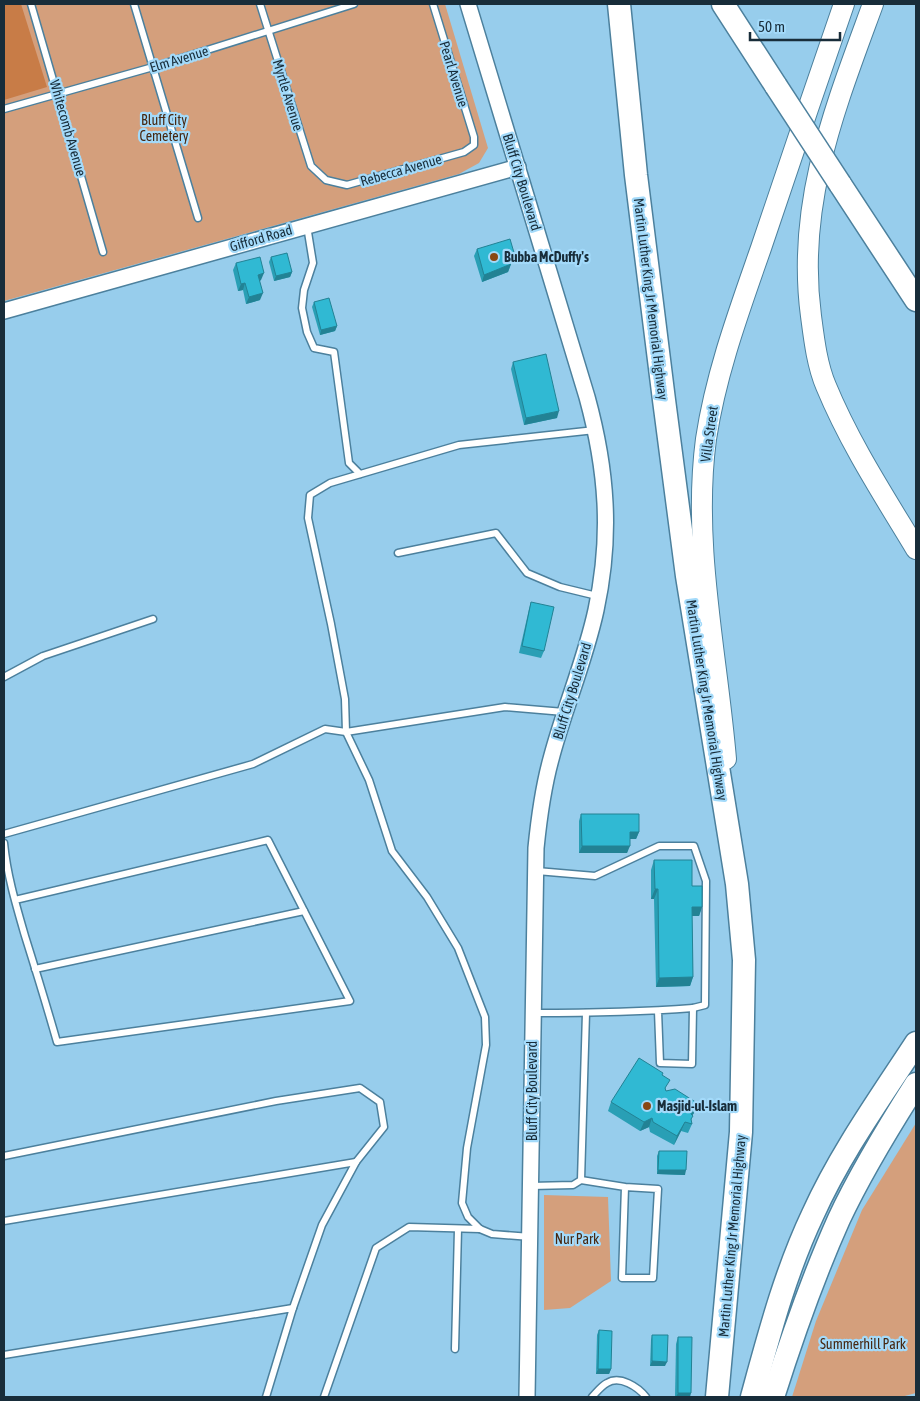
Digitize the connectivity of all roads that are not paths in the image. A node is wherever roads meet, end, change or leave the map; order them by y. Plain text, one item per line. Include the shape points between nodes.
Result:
1 (31, 4) edge
2 (134, 4) edge
3 (260, 4) edge
4 (354, 4) edge
5 (432, 4) edge
6 (468, 4) edge
7 (619, 4) edge
8 (723, 4) edge
9 (844, 4) edge
10 (873, 4) edge
11 (268, 31) junction
12 (153, 67) junction
13 (58, 94) junction
14 (4, 109) edge
15 (474, 145) joint
16 (518, 167) junction
17 (326, 180) joint
18 (198, 218) dead end
19 (307, 225) junction
20 (103, 252) dead end
21 (916, 300) edge
22 (4, 311) edge
23 (596, 430) junction
24 (360, 474) junction
25 (916, 549) edge
26 (398, 553) dead end
27 (598, 597) junction
28 (152, 619) dead end
29 (4, 677) edge
30 (566, 712) junction
31 (346, 732) junction
32 (4, 834) edge
33 (4, 843) edge
34 (536, 871) junction
35 (737, 884) junction
36 (15, 900) junction
37 (304, 911) junction
38 (35, 969) junction
39 (693, 1008) junction
40 (658, 1011) junction
41 (532, 1013) junction
42 (586, 1013) junction
43 (916, 1031) edge
44 (916, 1043) edge
45 (916, 1084) edge
46 (889, 1085) junction
47 (4, 1156) edge
48 (356, 1162) junction
49 (581, 1180) junction
50 (531, 1186) junction
51 (625, 1187) junction
52 (4, 1221) edge
53 (458, 1228) junction
54 (480, 1229) junction
55 (531, 1237) junction
56 (293, 1308) junction
57 (455, 1349) dead end
58 (4, 1356) edge
59 (266, 1397) edge
60 (324, 1397) edge
61 (528, 1397) edge
62 (592, 1397) edge
63 (646, 1397) edge
64 (717, 1397) edge
65 (752, 1397) edge
66 (773, 1397) edge

1 - 13 lane, Whitecomb Avenue
2 - 12 lane
3 - 11 lane, Myrtle Avenue
4 - 11 lane, Elm Avenue
5 - 15 lane, Pearl Avenue via 474,136
6 - 16 street, Bluff City Boulevard
7 - 35 highway, Martin Luther King Jr Memorial Highway via 637,185 686,566
8 - 21 highway, bridge
9 - 35 main road, Villa Street via 721,366 706,440 704,570 720,691
10 - 25 main road via 828,128 816,181 807,236 808,293 814,342 825,384 850,439
11 - 12 lane, Elm Avenue
11 - 17 lane, Myrtle Avenue via 307,157 316,172
12 - 13 lane, Elm Avenue
12 - 18 lane
13 - 14 lane, Elm Avenue
13 - 20 lane, Whitecomb Avenue
15 - 17 lane, Rebecca Avenue via 464,152 354,183 339,184
16 - 19 street, Gifford Road
16 - 23 street, Bluff City Boulevard
19 - 22 street, Gifford Road
19 - 24 lane via 313,263 302,308 307,332 314,348 334,352 350,463
23 - 24 lane via 459,445
23 - 27 street, Bluff City Boulevard via 602,457 606,518 606,546
24 - 31 lane via 330,483 310,494 308,518 345,699
26 - 27 lane via 496,532 527,573 560,587
27 - 30 street, Bluff City Boulevard
28 - 29 lane via 43,656
30 - 31 lane via 506,707
30 - 34 street, Bluff City Boulevard via 544,787
31 - 32 lane via 325,729 253,764
31 - 54 lane via 369,780 392,851 427,897 458,948 485,1016 486,1045 466,1148 462,1203 468,1217
33 - 36 lane via 6,871
34 - 39 lane via 595,876 659,846 694,846 706,881 705,1005
34 - 41 street, Bluff City Boulevard
35 - 64 highway, Martin Luther King Jr Memorial Highway via 744,960 741,1132
36 - 37 lane via 268,840
36 - 38 lane
37 - 38 lane
37 - 38 lane via 350,1001 57,1042
39 - 40 lane
39 - 40 lane via 692,1064 660,1063
40 - 42 lane
41 - 42 lane
41 - 50 street, Bluff City Boulevard
42 - 49 lane
43 - 46 main road
44 - 46 highway
45 - 66 highway via 878,1144 840,1219 796,1323
46 - 65 highway via 813,1213 779,1298
47 - 48 lane via 360,1088 380,1102 384,1127
48 - 52 lane
48 - 56 lane via 322,1226
49 - 50 lane via 573,1185
49 - 51 lane
50 - 55 street, Bluff City Boulevard
51 - 51 lane via 622,1278 653,1278 658,1189
53 - 54 lane
53 - 57 lane
53 - 60 lane via 409,1227 376,1248
54 - 55 lane via 492,1234
55 - 61 street, Bluff City Boulevard
56 - 58 lane
56 - 59 lane
62 - 63 lane via 608,1382 617,1381 631,1384

